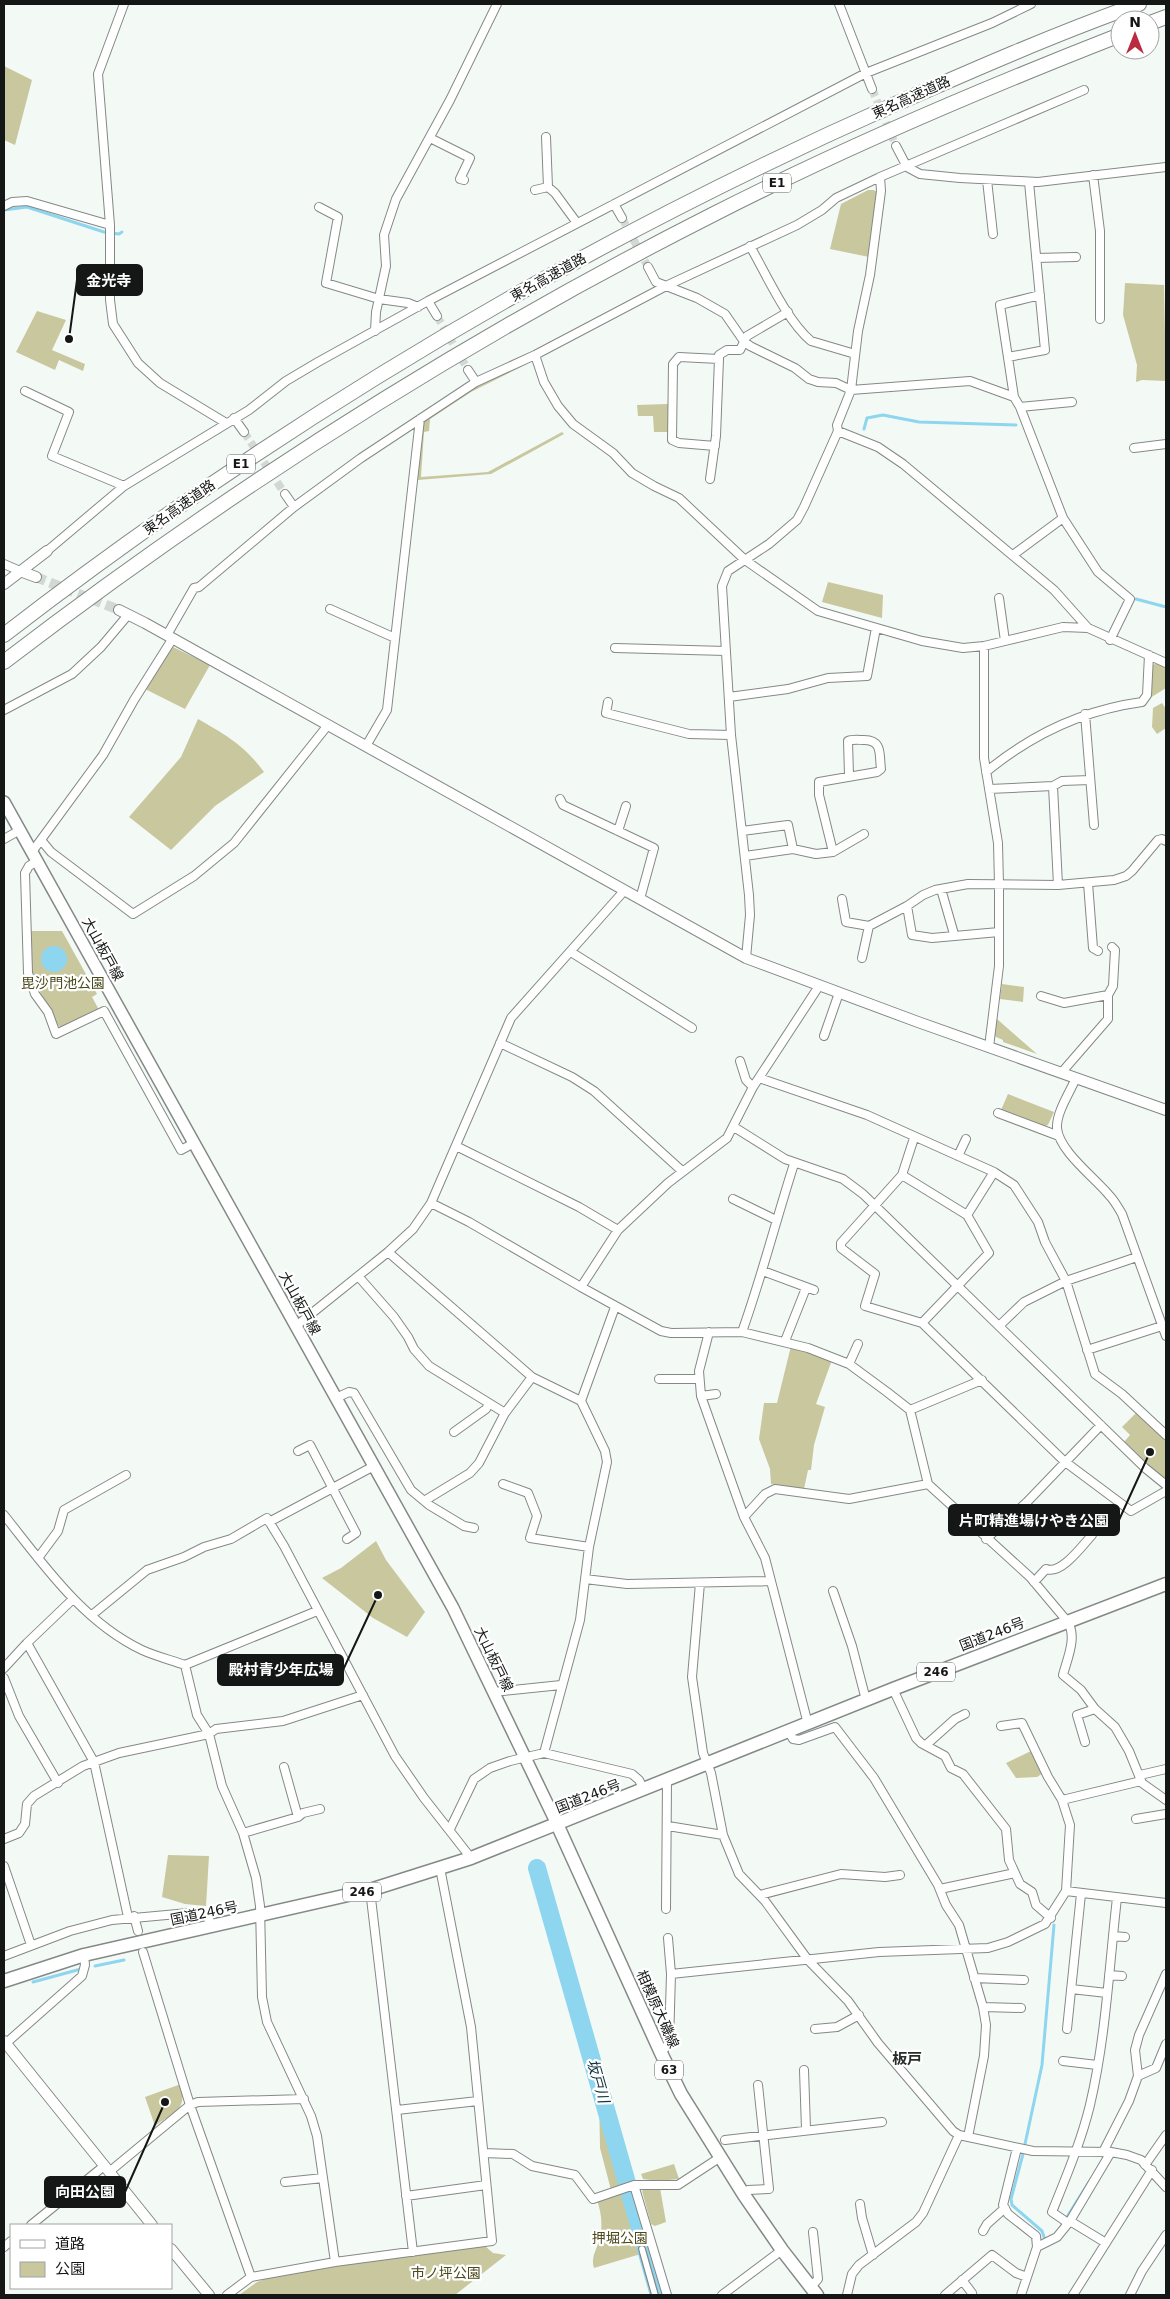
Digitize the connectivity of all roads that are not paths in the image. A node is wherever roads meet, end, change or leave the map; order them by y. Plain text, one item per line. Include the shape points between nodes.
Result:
1 (124, 4) edge
2 (497, 4) edge
3 (839, 4) edge
4 (1031, 4) edge
5 (1137, 5) edge
6 (1110, 39) edge
7 (866, 73) junction
8 (872, 89) tunnel mouth
9 (1084, 90) dead end
10 (546, 137) dead end
11 (430, 138) junction
12 (896, 146) tunnel mouth
13 (1166, 166) edge
14 (907, 167) junction
15 (1093, 175) junction
16 (880, 177) junction
17 (460, 179) dead end
18 (987, 180) junction
19 (1030, 182) junction
20 (548, 188) junction
21 (535, 190) dead end
22 (614, 204) junction
23 (4, 206) edge
24 (319, 208) dead end
25 (622, 218) tunnel mouth
26 (577, 224) junction
27 (110, 230) junction
28 (993, 234) dead end
29 (750, 246) junction
30 (1091, 256) dead end
31 (1100, 256) junction
32 (1076, 257) dead end
33 (1036, 258) junction
34 (648, 267) tunnel mouth
35 (668, 285) junction
36 (1040, 295) junction
37 (378, 299) junction
38 (428, 301) junction
39 (418, 307) junction
40 (788, 312) junction
41 (437, 316) tunnel mouth
42 (1100, 319) dead end
43 (375, 331) junction
44 (743, 340) junction
45 (854, 354) junction
46 (535, 355) junction
47 (1008, 357) junction
48 (719, 359) junction
49 (468, 370) tunnel mouth
50 (476, 382) junction
51 (852, 390) junction
52 (25, 391) dead end
53 (1014, 397) junction
54 (1072, 402) dead end
55 (1020, 407) junction
56 (234, 418) junction
57 (420, 419) junction
58 (226, 423) junction
59 (838, 431) junction
60 (244, 432) tunnel mouth
61 (1166, 444) edge
62 (715, 446) junction
63 (1134, 448) dead end
64 (710, 479) dead end
65 (124, 486) junction
66 (285, 494) tunnel mouth
67 (294, 507) junction
68 (1063, 518) junction
69 (47, 551) joint
70 (1013, 555) junction
71 (746, 560) junction
72 (4, 564) edge
73 (20, 571) junction
74 (36, 577) tunnel mouth
75 (4, 584) edge
76 (999, 598) dead end
77 (330, 608) dead end
78 (123, 613) joint
79 (876, 628) junction
80 (1088, 628) junction
81 (4, 635) edge
82 (170, 637) junction
83 (396, 638) junction
84 (1110, 640) junction
85 (1005, 642) junction
86 (984, 646) junction
87 (726, 650) junction
88 (1149, 655) junction
89 (622, 656) dead end
90 (4, 662) edge
91 (1166, 663) edge
92 (729, 698) junction
93 (608, 702) dead end
94 (4, 710) edge
95 (1085, 714) junction
96 (328, 725) junction
97 (731, 735) junction
98 (366, 746) junction
99 (986, 772) junction
100 (849, 775) junction
101 (1090, 780) junction
102 (1053, 786) junction
103 (989, 790) junction
104 (560, 799) dead end
105 (4, 802) edge
106 (626, 806) dead end
107 (1094, 825) dead end
108 (20, 830) junction
109 (618, 831) junction
110 (742, 831) junction
111 (864, 834) dead end
112 (4, 839) edge
113 (41, 840) junction
114 (1166, 840) edge
115 (792, 849) junction
116 (833, 852) junction
117 (745, 856) junction
118 (35, 857) junction
119 (1088, 883) junction
120 (999, 885) junction
121 (1058, 885) junction
122 (942, 888) junction
123 (624, 891) junction
124 (640, 899) junction
125 (842, 899) dead end
126 (907, 906) junction
127 (869, 926) junction
128 (999, 932) junction
129 (954, 934) junction
130 (1112, 947) dead end
131 (1098, 950) dead end
132 (571, 952) junction
133 (746, 958) junction
134 (862, 958) dead end
135 (819, 986) junction
136 (839, 993) junction
137 (1108, 995) junction
138 (1041, 996) dead end
139 (692, 1028) dead end
140 (824, 1036) dead end
141 (500, 1043) junction
142 (989, 1047) junction
143 (740, 1061) dead end
144 (1062, 1072) junction
145 (759, 1078) junction
146 (1076, 1078) junction
147 (752, 1087) junction
148 (1166, 1110) edge
149 (998, 1113) dead end
150 (734, 1127) junction
151 (1059, 1136) junction
152 (914, 1138) junction
153 (966, 1139) dead end
154 (194, 1143) junction
155 (456, 1146) junction
156 (958, 1156) junction
157 (794, 1164) junction
158 (682, 1171) junction
159 (994, 1172) junction
160 (902, 1175) junction
161 (733, 1199) dead end
162 (431, 1203) junction
163 (875, 1204) junction
164 (967, 1215) junction
165 (776, 1220) junction
166 (618, 1230) junction
167 (388, 1252) junction
168 (1137, 1256) junction
169 (764, 1271) junction
170 (358, 1276) junction
171 (1066, 1281) junction
172 (959, 1286) junction
173 (581, 1287) junction
174 (615, 1307) junction
175 (922, 1323) junction
176 (296, 1326) junction
177 (999, 1326) junction
178 (1162, 1326) junction
179 (708, 1332) junction
180 (742, 1332) junction
181 (1166, 1336) edge
182 (785, 1341) junction
183 (858, 1344) dead end
184 (1087, 1350) junction
185 (849, 1364) junction
186 (532, 1377) junction
187 (659, 1379) dead end
188 (698, 1379) junction
189 (982, 1380) junction
190 (716, 1394) dead end
191 (701, 1396) junction
192 (336, 1398) junction
193 (581, 1401) junction
194 (489, 1404) junction
195 (910, 1410) junction
196 (505, 1413) junction
197 (1100, 1425) junction
198 (454, 1432) dead end
199 (1166, 1435) edge
200 (318, 1440) dead end
201 (310, 1445) junction
202 (298, 1451) dead end
203 (1064, 1461) junction
204 (374, 1466) junction
205 (126, 1475) dead end
206 (503, 1484) dead end
207 (928, 1484) junction
208 (1166, 1485) edge
209 (333, 1488) junction
210 (1166, 1491) edge
211 (424, 1501) junction
212 (4, 1514) edge
213 (744, 1516) junction
214 (269, 1522) junction
215 (474, 1528) dead end
216 (1092, 1535) dead end
217 (348, 1539) dead end
218 (986, 1539) junction
219 (589, 1547) junction
220 (38, 1558) junction
221 (585, 1579) junction
222 (770, 1581) junction
223 (700, 1582) junction
224 (1034, 1582) junction
225 (1166, 1584) edge
226 (833, 1591) dead end
227 (73, 1599) junction
228 (317, 1611) junction
229 (92, 1615) junction
230 (1067, 1621) junction
231 (26, 1643) junction
232 (185, 1665) junction
233 (4, 1668) edge
234 (4, 1678) edge
235 (561, 1685) junction
236 (893, 1689) junction
237 (494, 1692) junction
238 (362, 1695) junction
239 (866, 1700) junction
240 (1095, 1709) junction
241 (965, 1714) dead end
242 (808, 1724) junction
243 (1001, 1726) dead end
244 (789, 1732) junction
245 (209, 1734) junction
246 (1085, 1742) dead end
247 (926, 1745) junction
248 (544, 1753) junction
249 (524, 1757) junction
250 (94, 1762) junction
251 (708, 1765) junction
252 (284, 1767) dead end
253 (1166, 1769) edge
254 (1140, 1778) junction
255 (667, 1781) junction
256 (58, 1783) junction
257 (644, 1790) junction
258 (1062, 1800) junction
259 (1166, 1800) edge
260 (320, 1809) dead end
261 (1166, 1814) edge
262 (298, 1817) junction
263 (1136, 1819) dead end
264 (558, 1824) junction
265 (668, 1826) junction
266 (450, 1829) junction
267 (243, 1832) junction
268 (723, 1835) junction
269 (4, 1839) edge
270 (471, 1858) junction
271 (4, 1866) edge
272 (440, 1868) junction
273 (1015, 1873) junction
274 (900, 1875) dead end
275 (940, 1889) junction
276 (370, 1890) junction
277 (1066, 1892) junction
278 (1081, 1894) junction
279 (760, 1895) junction
280 (1117, 1898) junction
281 (1166, 1903) edge
282 (666, 1909) dead end
283 (260, 1916) junction
284 (131, 1917) junction
285 (1051, 1918) junction
286 (213, 1927) junction
287 (138, 1932) dead end
288 (1113, 1936) junction
289 (1125, 1937) dead end
290 (668, 1938) dead end
291 (31, 1945) junction
292 (966, 1950) junction
293 (143, 1952) dead end
294 (84, 1955) junction
295 (4, 1956) edge
296 (808, 1960) junction
297 (671, 1974) junction
298 (1166, 1974) edge
299 (1109, 1975) junction
300 (1122, 1976) dead end
301 (974, 1978) junction
302 (1021, 1978) dead end
303 (4, 1981) edge
304 (1071, 1989) junction
305 (1107, 1993) junction
306 (983, 2006) junction
307 (1021, 2008) dead end
308 (859, 2015) junction
309 (815, 2029) dead end
310 (1067, 2029) dead end
311 (4, 2043) edge
312 (1166, 2044) edge
313 (661, 2052) junction
314 (1063, 2061) dead end
315 (1097, 2065) junction
316 (804, 2070) dead end
317 (1138, 2076) junction
318 (758, 2085) dead end
319 (304, 2099) junction
320 (478, 2101) junction
321 (190, 2105) junction
322 (397, 2110) junction
323 (882, 2122) dead end
324 (806, 2129) junction
325 (763, 2134) junction
326 (959, 2135) junction
327 (968, 2137) junction
328 (1166, 2137) edge
329 (725, 2140) dead end
330 (1017, 2148) junction
331 (1076, 2152) junction
332 (1102, 2152) junction
333 (1111, 2152) junction
334 (484, 2153) junction
335 (719, 2158) junction
336 (1146, 2165) junction
337 (106, 2169) junction
338 (1152, 2170) junction
339 (323, 2178) junction
340 (285, 2182) dead end
341 (486, 2185) junction
342 (634, 2185) junction
343 (1166, 2187) edge
344 (744, 2195) junction
345 (406, 2196) junction
346 (860, 2204) dead end
347 (1005, 2208) junction
348 (1069, 2222) junction
349 (32, 2224) edge
350 (151, 2224) edge
351 (983, 2231) dead end
352 (813, 2232) dead end
353 (1166, 2235) edge
354 (1106, 2243) junction
355 (1037, 2247) junction
356 (642, 2249) dead end
357 (172, 2250) edge
358 (782, 2250) junction
359 (413, 2252) junction
360 (873, 2255) junction
361 (335, 2262) junction
362 (251, 2276) junction
363 (1027, 2278) junction
364 (962, 2280) junction
365 (814, 2291) edge
366 (972, 2293) dead end
367 (209, 2295) edge
368 (228, 2295) edge
369 (655, 2295) edge
370 (667, 2295) edge
371 (722, 2295) edge
372 (847, 2295) edge
373 (945, 2295) edge
374 (1021, 2295) edge
375 (1073, 2295) edge
376 (1130, 2295) edge

1 - 27 street via 98,74
2 - 11 street
3 - 7 street
4 - 7 street
5 - 81 highway, 東名高速道路 / E1 via 1028,47 814,140 702,195 501,303 248,459 106,558
6 - 90 highway, 東名高速道路 / E1 via 1030,70 821,162 712,215 526,315 364,411 260,478 131,567
7 - 8 street
7 - 22 street
9 - 14 street
10 - 20 street via 544,156
11 - 17 street via 471,155
11 - 37 street via 401,187 384,235 386,258
12 - 14 street
13 - 15 street
14 - 16 street
14 - 18 street via 920,174
15 - 19 street
15 - 31 street
16 - 29 street via 836,198 797,225
16 - 45 street via 870,275
18 - 19 street
18 - 28 street
19 - 33 street
20 - 21 street
20 - 26 street via 556,193
22 - 25 street
22 - 26 street
23 - 27 street via 27,201
24 - 37 street via 338,216 326,282
26 - 38 street
27 - 58 street via 111,312 121,340 138,363 160,383
29 - 35 street
29 - 40 street via 755,261
30 - 31 street
31 - 42 street
32 - 33 street
33 - 36 street
34 - 35 street via 656,282
35 - 44 street via 717,308
35 - 46 street
36 - 47 street via 1045,350
36 - 47 street via 996,306
37 - 39 street
37 - 43 street
38 - 39 street
38 - 41 street
39 - 43 street
40 - 44 street
40 - 45 street via 810,341
43 - 56 street via 294,376
44 - 48 street via 740,350 727,350 719,355
44 - 51 street via 809,379 836,383
45 - 51 street
46 - 50 street
46 - 71 street via 544,382 573,424 613,453 632,473 679,498
47 - 53 street
48 - 62 street
48 - 62 street via 679,357 672,364 672,440 679,444
49 - 50 street
50 - 57 street
51 - 53 street via 970,381
51 - 59 street via 837,425
52 - 65 street via 70,412 52,456
53 - 55 street
54 - 55 street
55 - 68 street
56 - 58 street
56 - 60 street
57 - 67 street
57 - 83 street
58 - 65 street
59 - 70 street via 892,455
59 - 71 street via 801,513 779,536
61 - 63 street
62 - 64 street
65 - 69 street
66 - 67 street
67 - 82 street via 194,588
68 - 70 street
68 - 84 street via 1098,572 1130,598
69 - 73 street
70 - 80 street via 1054,590
71 - 79 street via 818,611
71 - 87 street via 728,571 722,586
72 - 73 street
73 - 74 street
73 - 75 street
76 - 85 street
77 - 83 street
78 - 82 street
78 - 94 street via 102,647 72,674
79 - 86 street via 954,648
79 - 92 street via 867,676 828,678 788,689
80 - 84 street
80 - 85 street via 1063,627
82 - 96 street
82 - 113 street via 103,755
83 - 98 street via 387,710
84 - 88 street
85 - 86 street
86 - 99 street
87 - 89 street via 618,648
87 - 92 street
88 - 91 street
88 - 95 street via 1146,695 1142,702
92 - 97 street
93 - 97 street via 606,714 689,734
95 - 99 street via 1033,738
95 - 101 street
96 - 98 street
96 - 113 street via 234,843 194,876 133,914 51,852
97 - 110 street
98 - 123 street
99 - 103 street
100 - 100 street via 881,770 876,742 848,741
100 - 116 street via 819,782 819,795
101 - 102 street via 1062,781
101 - 107 street
102 - 103 street
102 - 121 street
103 - 120 street via 998,843
104 - 109 street via 563,805
105 - 108 main road, 大山板戸線
106 - 109 street
108 - 112 street
108 - 118 main road, 大山板戸線
109 - 124 street via 654,848
110 - 115 street via 788,826
110 - 117 street
111 - 116 street
113 - 118 street
114 - 119 street via 1158,840 1126,876
115 - 116 street via 816,854
115 - 117 street
117 - 133 street via 750,915
118 - 154 main road, 大山板戸線
118 - 154 street via 26,873 28,973 56,1034 104,1011 181,1150
119 - 121 street
119 - 131 street via 1093,948
120 - 121 street
120 - 122 street via 968,884
120 - 128 street
122 - 126 street
122 - 129 street
123 - 124 street
123 - 132 street
124 - 133 street
125 - 127 street via 846,922
126 - 127 street
126 - 129 street via 912,935 932,938
127 - 134 street
128 - 129 street
128 - 142 street via 997,992
130 - 137 street via 1115,950 1113,986
132 - 139 street
132 - 141 street via 511,1018
133 - 135 street
135 - 136 street
135 - 145 street
136 - 140 street
136 - 142 street
137 - 138 street via 1064,1002
137 - 144 street via 1108,1019
141 - 155 street
141 - 158 street via 594,1091
142 - 144 street
143 - 147 street via 746,1080
144 - 146 street
145 - 147 street
145 - 152 street via 858,1111
146 - 148 street
146 - 151 street via 1061,1112 1057,1127
147 - 150 street
149 - 151 street
150 - 157 street
150 - 158 street via 727,1138
151 - 168 street via 1066,1150 1111,1196 1122,1214
152 - 156 street
152 - 160 street
153 - 156 street
154 - 176 main road, 大山板戸線
155 - 162 street
155 - 166 street via 579,1206
156 - 159 street
157 - 163 street via 843,1179
157 - 165 street
158 - 166 street
159 - 164 street
159 - 171 street via 1014,1185 1038,1222
160 - 163 street
160 - 164 street
161 - 165 street
162 - 167 street via 413,1229
162 - 173 street
163 - 172 street
163 - 175 street via 840,1243 841,1248 875,1274 865,1306
164 - 172 street via 988,1253
165 - 169 street
166 - 173 street
167 - 170 street
167 - 186 street
168 - 171 street
168 - 178 street
169 - 180 street
169 - 182 street via 810,1289
170 - 176 street
170 - 194 street via 394,1317 429,1366
171 - 177 street via 1024,1302
171 - 184 street
172 - 175 street
172 - 177 street
173 - 174 street
174 - 179 street via 661,1331
174 - 193 street
175 - 189 street
176 - 192 main road, 大山板戸線
177 - 197 street
178 - 181 street
178 - 184 street
179 - 180 street
179 - 188 street
180 - 182 street
182 - 185 street
183 - 185 street
184 - 199 street via 1095,1374
185 - 195 street
186 - 193 street
186 - 196 street
187 - 188 street
188 - 191 street
189 - 195 street
189 - 203 street
190 - 191 street
191 - 213 street
192 - 204 main road, 大山板戸線
192 - 211 street via 354,1393 403,1480
193 - 219 street via 607,1462
194 - 196 street
194 - 198 street
195 - 207 street
196 - 211 street via 479,1463 470,1473
197 - 203 street
197 - 208 street
200 - 201 street
201 - 202 street
201 - 209 street
203 - 210 street via 1131,1511
203 - 218 street via 1027,1502
204 - 209 street
204 - 237 main road, 大山板戸線 via 453,1608
205 - 220 street via 64,1510 58,1531
206 - 219 street via 513,1491 528,1493 537,1516 527,1537
207 - 213 street via 850,1499 775,1489 765,1494
207 - 218 street
209 - 214 street
209 - 217 street via 359,1532
211 - 215 street via 464,1526
212 - 220 street
213 - 222 street via 765,1558
214 - 228 street
214 - 229 street via 267,1518 231,1539 147,1570
216 - 224 street via 1059,1569 1046,1569
218 - 224 street
219 - 221 street
220 - 227 street
221 - 223 street via 627,1584
221 - 235 street via 580,1620
222 - 223 street
222 - 242 street
223 - 251 street via 692,1677
224 - 230 street
225 - 230 main road, 国道246号 / 246
226 - 239 street
227 - 229 street
227 - 231 street
228 - 232 street
228 - 238 street
229 - 232 street via 142,1650
230 - 236 main road, 国道246号 / 246
230 - 240 street via 1072,1628 1072,1636 1063,1675 1081,1690
231 - 233 street
231 - 250 street
232 - 245 street via 197,1715
234 - 256 street via 19,1716
235 - 237 street
235 - 248 street
236 - 239 main road, 国道246号 / 246
236 - 247 street via 916,1738
237 - 249 main road, 大山板戸線
238 - 245 street via 283,1721 216,1729
238 - 266 street via 395,1756
239 - 242 main road, 国道246号 / 246
240 - 246 street via 1077,1715
240 - 254 street via 1116,1727
241 - 247 street
242 - 244 main road, 国道246号 / 246
243 - 258 street via 1022,1723
244 - 251 main road, 国道246号 / 246
244 - 275 street via 793,1739 799,1740 835,1727 874,1778
245 - 250 street via 119,1753
245 - 267 street via 222,1786
247 - 273 street via 945,1756 951,1768 963,1774 1006,1829 1009,1860
248 - 249 street
248 - 257 street via 632,1774
249 - 264 main road, 大山板戸線
249 - 266 street via 490,1768 474,1779
250 - 256 street
250 - 284 street
251 - 255 main road, 国道246号 / 246
251 - 268 street
252 - 262 street
253 - 254 street
254 - 258 street
254 - 259 street
255 - 257 main road, 国道246号 / 246
255 - 265 street
256 - 269 street via 26,1804 25,1824 19,1833
257 - 264 main road, 国道246号 / 246
258 - 277 street via 1070,1825
260 - 262 street via 303,1812
261 - 263 street
262 - 267 street
264 - 270 main road, 国道246号 / 246
264 - 313 main road, 相模原大磯線 / 63
265 - 268 street
265 - 282 street
266 - 270 street
267 - 283 street via 256,1878
268 - 279 street via 739,1874
270 - 272 main road, 国道246号 / 246
271 - 291 street
272 - 276 main road, 国道246号 / 246
272 - 320 street via 471,2027
273 - 275 street
273 - 285 street via 1020,1884 1032,1892 1036,1905
274 - 279 street via 841,1874
275 - 292 street via 959,1924
276 - 283 main road, 国道246号 / 246
276 - 322 street
277 - 278 street
277 - 285 street
278 - 280 street
278 - 304 street
279 - 296 street
280 - 281 street
280 - 288 street
283 - 286 main road, 国道246号 / 246
283 - 319 street via 262,1997 267,2022
284 - 286 street via 199,1912
284 - 287 street
284 - 291 street via 70,1931
285 - 292 street via 1034,1931 1008,1942
286 - 294 main road, 国道246号 / 246
288 - 289 street
288 - 299 street
290 - 297 street
291 - 295 street
292 - 296 street via 879,1952
292 - 301 street
293 - 321 street
294 - 303 main road, 国道246号 / 246
294 - 311 street via 86,1965 82,1976
296 - 297 street
296 - 308 street
297 - 313 street via 669,2043
298 - 317 street via 1139,2035 1136,2050
299 - 300 street
299 - 305 street
301 - 302 street
301 - 306 street
304 - 305 street
304 - 310 street
305 - 315 street
306 - 307 street via 1012,2011
306 - 327 street via 986,2044
308 - 309 street via 837,2027
308 - 326 street via 938,2116
311 - 337 street
312 - 317 street via 1156,2068
313 - 335 main road, 相模原大磯線 / 63 via 681,2094
314 - 315 street
315 - 331 street via 1090,2105
316 - 324 street
317 - 332 street via 1129,2101
318 - 325 street
319 - 321 street via 198,2102
319 - 339 street via 317,2136
320 - 322 street
320 - 334 street
321 - 337 street
321 - 362 street
322 - 345 street
323 - 324 street
324 - 325 street
325 - 329 street
325 - 344 street via 769,2189 748,2190
326 - 327 street
326 - 360 street via 923,2213
327 - 330 street
328 - 336 street
330 - 331 street
330 - 347 street via 1002,2205
331 - 332 street
331 - 348 street via 1052,2212
332 - 333 street
333 - 336 street via 1134,2157
333 - 348 street
334 - 341 street
334 - 342 street via 512,2154 532,2166 574,2174 593,2199
335 - 342 street via 678,2186
335 - 344 main road, 相模原大磯線 / 63
336 - 338 street
337 - 349 street
337 - 350 street
338 - 343 street
338 - 354 street
339 - 340 street
339 - 361 street
341 - 345 street
341 - 359 street via 492,2241
342 - 370 street
344 - 358 main road, 相模原大磯線 / 63
345 - 359 street
346 - 360 street
347 - 351 street
347 - 355 street via 1036,2236
348 - 354 street
348 - 355 street via 1057,2238
352 - 365 street via 818,2279
353 - 376 street
354 - 375 street
355 - 363 street
356 - 369 street
357 - 367 street
358 - 365 main road, 相模原大磯線 / 63
358 - 371 street
359 - 361 street
360 - 372 street via 852,2274
361 - 362 street
362 - 368 street
363 - 364 street via 1016,2274 992,2255
363 - 374 street
364 - 366 street
364 - 373 street

